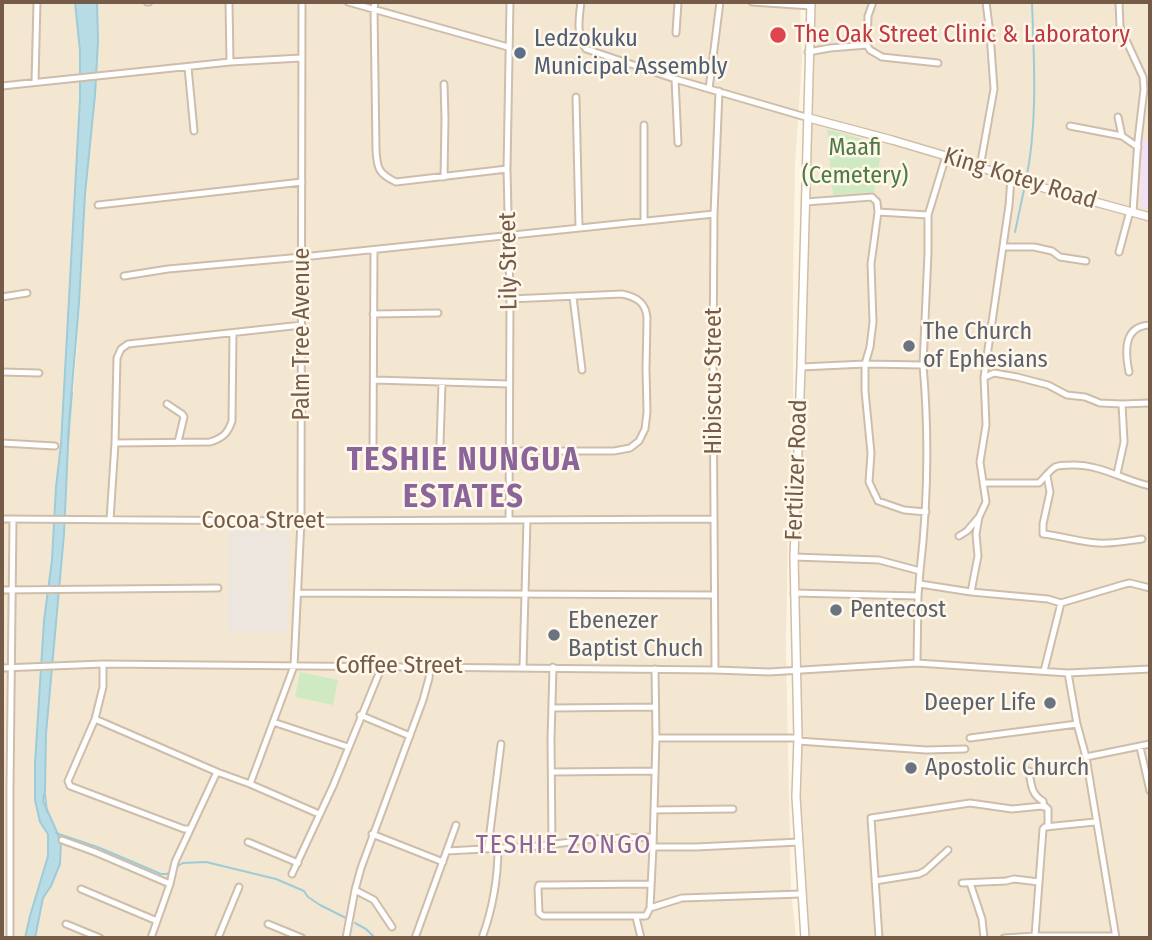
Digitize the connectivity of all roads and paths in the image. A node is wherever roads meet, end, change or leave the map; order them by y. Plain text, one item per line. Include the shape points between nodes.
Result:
1 (37, 2) edge
2 (229, 2) edge
3 (302, 2) edge
4 (348, 2) edge
5 (510, 2) edge
6 (581, 2) edge
7 (678, 2) edge
8 (720, 2) edge
9 (752, 2) edge
10 (873, 2) edge
11 (986, 2) edge
12 (1119, 2) edge
13 (811, 4) edge
14 (374, 5) edge
15 (676, 33) dead end
16 (867, 45) junction
17 (508, 47) junction
18 (808, 52) junction
19 (302, 58) junction
20 (230, 62) junction
21 (938, 63) dead end
22 (188, 67) junction
23 (675, 79) junction
24 (36, 82) junction
25 (444, 85) dead end
26 (2, 86) edge
27 (709, 89) junction
28 (719, 92) junction
29 (576, 97) dead end
30 (1118, 117) dead end
31 (809, 118) junction
32 (644, 125) dead end
33 (1070, 126) dead end
34 (194, 131) dead end
35 (1122, 136) junction
36 (678, 143) dead end
37 (1138, 147) junction
38 (946, 156) junction
39 (980, 167) junction
40 (507, 169) junction
41 (444, 177) junction
42 (1013, 179) junction
43 (302, 182) junction
44 (806, 202) junction
45 (98, 205) dead end
46 (878, 212) junction
47 (1132, 212) junction
48 (714, 214) junction
49 (928, 215) junction
50 (1150, 217) edge
51 (644, 220) junction
52 (579, 228) junction
53 (509, 236) junction
54 (1003, 247) junction
55 (374, 250) junction
56 (1119, 252) dead end
57 (302, 257) junction
58 (1086, 261) dead end
59 (124, 276) dead end
60 (27, 293) dead end
61 (2, 297) edge
62 (573, 297) junction
63 (510, 299) junction
64 (438, 313) dead end
65 (373, 314) junction
66 (302, 325) junction
67 (1150, 325) edge
68 (233, 333) junction
69 (865, 364) junction
70 (923, 365) junction
71 (802, 367) junction
72 (582, 370) dead end
73 (2, 372) edge
74 (1129, 372) dead end
75 (39, 373) dead end
76 (984, 377) junction
77 (374, 380) junction
78 (442, 383) junction
79 (509, 384) junction
80 (1150, 402) edge
81 (167, 404) dead end
82 (1122, 404) junction
83 (178, 442) junction
84 (2, 443) edge
85 (115, 443) junction
86 (440, 444) dead end
87 (55, 446) dead end
88 (373, 447) dead end
89 (508, 451) junction
90 (1117, 474) junction
91 (1047, 475) junction
92 (983, 483) junction
93 (1150, 486) edge
94 (926, 512) junction
95 (979, 517) junction
96 (2, 519) edge
97 (13, 519) junction
98 (714, 519) junction
99 (110, 520) junction
100 (509, 520) junction
101 (527, 520) junction
102 (301, 521) junction
103 (959, 536) dead end
104 (1142, 539) dead end
105 (794, 557) junction
106 (920, 570) junction
107 (920, 584) junction
108 (219, 588) dead end
109 (1150, 588) edge
110 (2, 590) edge
111 (12, 590) junction
112 (971, 592) junction
113 (298, 593) junction
114 (524, 593) junction
115 (794, 593) junction
116 (714, 594) junction
117 (918, 597) junction
118 (1061, 603) junction
119 (917, 663) junction
120 (103, 664) junction
121 (295, 666) junction
122 (382, 666) junction
123 (430, 666) junction
124 (523, 667) junction
125 (553, 667) junction
126 (2, 668) edge
127 (12, 668) junction
128 (654, 669) junction
129 (1150, 669) edge
130 (715, 670) junction
131 (796, 671) junction
132 (1044, 671) junction
133 (1068, 673) junction
134 (655, 707) junction
135 (552, 708) junction
136 (360, 715) junction
137 (95, 719) junction
138 (273, 722) junction
139 (1077, 724) junction
140 (2, 730) edge
141 (11, 730) junction
142 (410, 736) junction
143 (656, 738) junction
144 (970, 738) dead end
145 (798, 740) junction
146 (500, 744) dead end
147 (1150, 744) edge
148 (348, 747) junction
149 (1140, 747) junction
150 (965, 749) dead end
151 (1086, 757) junction
152 (655, 771) junction
153 (1028, 771) dead end
154 (217, 772) junction
155 (552, 772) junction
156 (250, 784) junction
157 (2, 788) edge
158 (10, 788) junction
159 (1150, 791) edge
160 (1044, 807) junction
161 (733, 809) dead end
162 (654, 810) junction
163 (319, 814) junction
164 (1095, 822) junction
165 (456, 825) dead end
166 (1048, 827) junction
167 (189, 830) junction
168 (372, 834) junction
169 (653, 837) junction
170 (62, 840) dead end
171 (248, 842) dead end
172 (799, 842) junction
173 (552, 844) junction
174 (653, 847) junction
175 (488, 848) junction
176 (498, 848) junction
177 (948, 850) dead end
178 (447, 851) junction
179 (443, 862) junction
180 (298, 863) junction
181 (292, 874) dead end
182 (875, 881) junction
183 (1039, 882) junction
184 (961, 883) dead end
185 (970, 883) junction
186 (170, 884) junction
187 (651, 884) junction
188 (239, 887) dead end
189 (81, 889) dead end
190 (355, 890) junction
191 (802, 894) junction
192 (650, 908) junction
193 (636, 916) junction
194 (157, 920) junction
195 (268, 923) dead end
196 (66, 924) dead end
197 (392, 927) dead end
198 (1035, 936) junction
199 (1026, 937) edge
200 (1116, 937) edge
201 (10, 938) edge
202 (100, 938) edge
203 (151, 938) edge
204 (218, 938) edge
205 (302, 938) edge
206 (346, 938) edge
207 (415, 938) edge
208 (482, 938) edge
209 (641, 938) edge
210 (805, 938) edge
211 (879, 938) edge
212 (984, 938) edge
213 (1004, 938) edge

1 - 24 street
2 - 20 street
3 - 19 street, Palm Tree Avenue
4 - 14 street
5 - 17 street, Lily Street
6 - 23 street via 580,34 586,49
7 - 15 street
8 - 27 street
9 - 13 street
10 - 16 street
11 - 39 street via 994,89
12 - 37 street via 1120,27 1143,77
13 - 18 street, Fertilizer Road
14 - 17 street
14 - 41 street via 377,167 396,182
16 - 18 street
16 - 21 street via 882,57
17 - 40 street, Lily Street
18 - 31 street, Fertilizer Road
19 - 20 street
19 - 43 street, Palm Tree Avenue
20 - 22 street
22 - 24 street
22 - 34 street
23 - 27 street
23 - 36 street
24 - 26 street
25 - 41 street
27 - 28 street
28 - 31 street
28 - 48 street, Hibiscus Street
29 - 52 street
30 - 35 street
31 - 38 street, King Kotey Road
31 - 44 street, Fertilizer Road
32 - 51 street
33 - 35 street
35 - 37 street
37 - 47 street
38 - 39 street, King Kotey Road
38 - 49 street
39 - 42 street, King Kotey Road
40 - 41 street
40 - 53 street, Lily Street
42 - 47 street, King Kotey Road
42 - 54 street
43 - 45 street
43 - 57 street, Palm Tree Avenue
44 - 46 street via 872,197
44 - 71 street, Fertilizer Road
46 - 49 street
46 - 69 street via 872,337
47 - 50 street, King Kotey Road
47 - 56 street
48 - 51 street
48 - 98 street, Hibiscus Street
49 - 70 street
51 - 52 street
52 - 53 street
53 - 55 street
53 - 63 street, Lily Street
54 - 58 street via 1034,247
54 - 76 street
55 - 57 street
55 - 65 street
57 - 59 street
57 - 66 street, Palm Tree Avenue
60 - 61 street
62 - 63 street
62 - 72 street
62 - 89 street via 622,294 642,302 647,310 645,429 630,449
63 - 79 street, Lily Street
64 - 65 street
65 - 77 street
66 - 68 street
66 - 102 street, Palm Tree Avenue
67 - 74 street via 1140,325 1128,339
68 - 83 street via 228,431 210,442
68 - 85 street via 128,344 121,349
69 - 70 street
69 - 71 street
69 - 94 street via 872,490 878,500
70 - 94 street
71 - 105 street, Fertilizer Road
73 - 75 street
76 - 82 street via 994,373 1017,377 1048,384 1068,396
76 - 92 street
77 - 78 street
77 - 88 street
78 - 79 street
78 - 86 street
79 - 89 street, Lily Street
80 - 82 street
81 - 83 street via 184,417
82 - 90 street via 1124,442
83 - 85 street
84 - 87 street
85 - 99 street
89 - 100 street, Lily Street
90 - 91 street via 1084,464 1055,467
90 - 93 street
91 - 92 street via 1039,483
91 - 104 street via 1050,492 1043,534 1102,543
92 - 95 street via 986,502
94 - 106 street
95 - 103 street
95 - 112 street
96 - 97 street
97 - 99 street, Cocoa Street
97 - 111 street
98 - 101 street, Cocoa Street
98 - 116 street, Hibiscus Street
99 - 102 street, Cocoa Street
100 - 101 street, Cocoa Street
100 - 102 street, Cocoa Street
101 - 114 street
102 - 113 street, Palm Tree Avenue
105 - 106 street via 880,560
105 - 115 street, Fertilizer Road
106 - 107 street
107 - 112 street
107 - 117 street
108 - 111 street
109 - 118 street via 1130,583
110 - 111 street
111 - 127 street
112 - 118 street
113 - 114 street
113 - 121 street, Palm Tree Avenue
114 - 116 street
114 - 124 street
115 - 117 street
115 - 131 street, Fertilizer Road
116 - 130 street, Hibiscus Street
117 - 119 street
118 - 132 street
119 - 131 street, Coffee Street
119 - 132 street, Coffee Street
120 - 121 street, Coffee Street
120 - 127 street, Coffee Street
120 - 137 street via 102,697
121 - 122 street, Coffee Street
121 - 138 street, Palm Tree Avenue
122 - 123 street, Coffee Street
122 - 136 street
123 - 124 street, Coffee Street
123 - 142 street
124 - 125 street, Coffee Street
125 - 128 street, Coffee Street
125 - 135 street
126 - 127 street, Coffee Street
127 - 141 street
128 - 130 street, Coffee Street
128 - 134 street
129 - 133 street, Coffee Street
130 - 131 street, Coffee Street
131 - 145 street, Fertilizer Road
132 - 133 street, Coffee Street
133 - 139 street
134 - 135 street
134 - 143 street
135 - 155 street
136 - 142 street
136 - 148 street
137 - 154 street
137 - 167 street via 68,781 70,786
138 - 148 street
138 - 156 street, Palm Tree Avenue
139 - 144 street
139 - 151 street
140 - 141 street
141 - 158 street
142 - 168 street
143 - 145 street
143 - 152 street
145 - 150 street
145 - 172 street, Fertilizer Road
146 - 175 street
147 - 149 street
148 - 163 street
149 - 151 street
149 - 159 street
151 - 164 street
152 - 155 street
152 - 162 street
153 - 160 street
154 - 156 street
154 - 167 street
155 - 173 street
156 - 163 street
157 - 158 street
158 - 201 street
160 - 166 street via 1048,809
160 - 182 street via 1012,809 970,803 871,818
161 - 162 street
162 - 169 street
163 - 180 street
164 - 166 street
164 - 200 street
165 - 178 street
166 - 183 street via 1043,830
167 - 186 street
168 - 179 street
168 - 190 street
169 - 173 street
169 - 174 street
170 - 186 street
171 - 180 street
172 - 174 street
172 - 191 street, Fertilizer Road
173 - 176 street
174 - 187 street
175 - 176 street
175 - 178 street
176 - 208 street via 496,890
177 - 182 street via 919,874
178 - 179 street
179 - 207 street
180 - 181 street
182 - 211 street
183 - 185 street
183 - 198 street
184 - 185 street
185 - 212 street
186 - 194 street
187 - 192 street
187 - 193 street via 538,886 540,916
188 - 204 street
189 - 194 street
190 - 197 street via 374,900
190 - 206 street
191 - 192 street via 682,898
191 - 210 street, Fertilizer Road
192 - 193 street via 646,916
193 - 209 street
194 - 203 street
195 - 205 street
196 - 202 street
198 - 199 street
198 - 200 street
199 - 213 street

